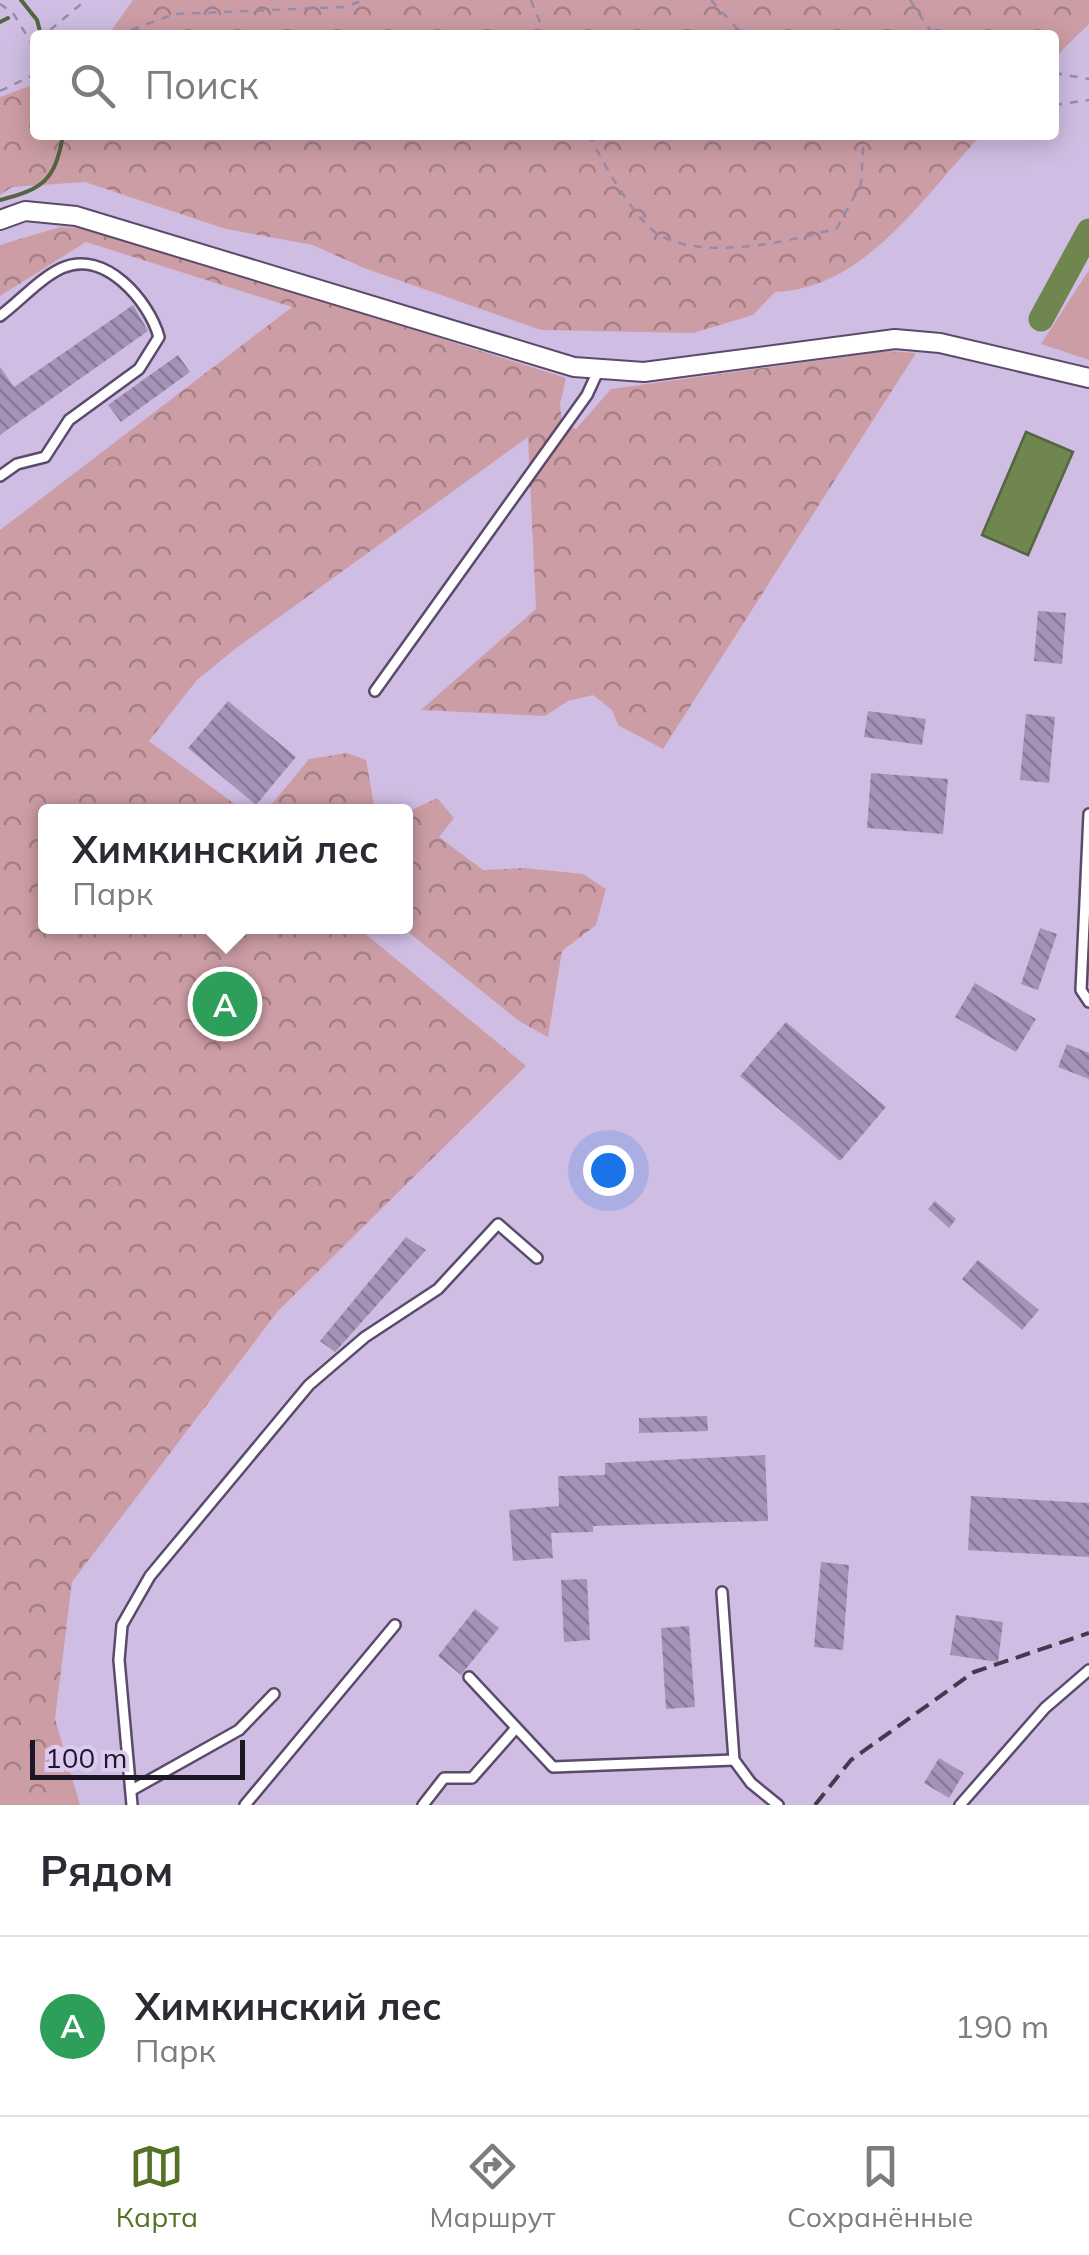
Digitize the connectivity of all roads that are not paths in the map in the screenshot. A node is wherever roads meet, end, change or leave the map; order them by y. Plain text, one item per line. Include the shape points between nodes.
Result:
1 (0, 220) edge
2 (0, 316) edge
3 (599, 369) junction
4 (1089, 378) edge
5 (0, 476) edge
6 (376, 691) dead end
7 (1089, 814) edge
8 (1089, 1002) edge
9 (537, 1258) dead end
10 (722, 1592) dead end
11 (395, 1624) dead end
12 (1089, 1670) edge
13 (470, 1678) dead end
14 (274, 1694) dead end
15 (516, 1728) junction
16 (734, 1760) junction
17 (132, 1790) junction
18 (132, 1805) edge
19 (245, 1805) edge
20 (423, 1805) edge
21 (778, 1805) edge
22 (960, 1805) edge

1 - 3 street via 25,211 76,216 506,350
2 - 5 lane via 64,267 102,267 128,285 154,318 159,337 139,370 69,420 45,457
3 - 4 street via 644,372 895,338
3 - 6 lane via 587,396
7 - 8 lane via 1081,990
9 - 17 lane via 498,1224 438,1289 365,1337 309,1385 150,1576 122,1625 119,1660
10 - 16 lane
11 - 19 lane
12 - 22 lane
13 - 15 lane
14 - 17 lane via 239,1730
15 - 16 lane via 554,1767
15 - 20 lane via 472,1778 444,1778
16 - 21 lane
17 - 18 lane

